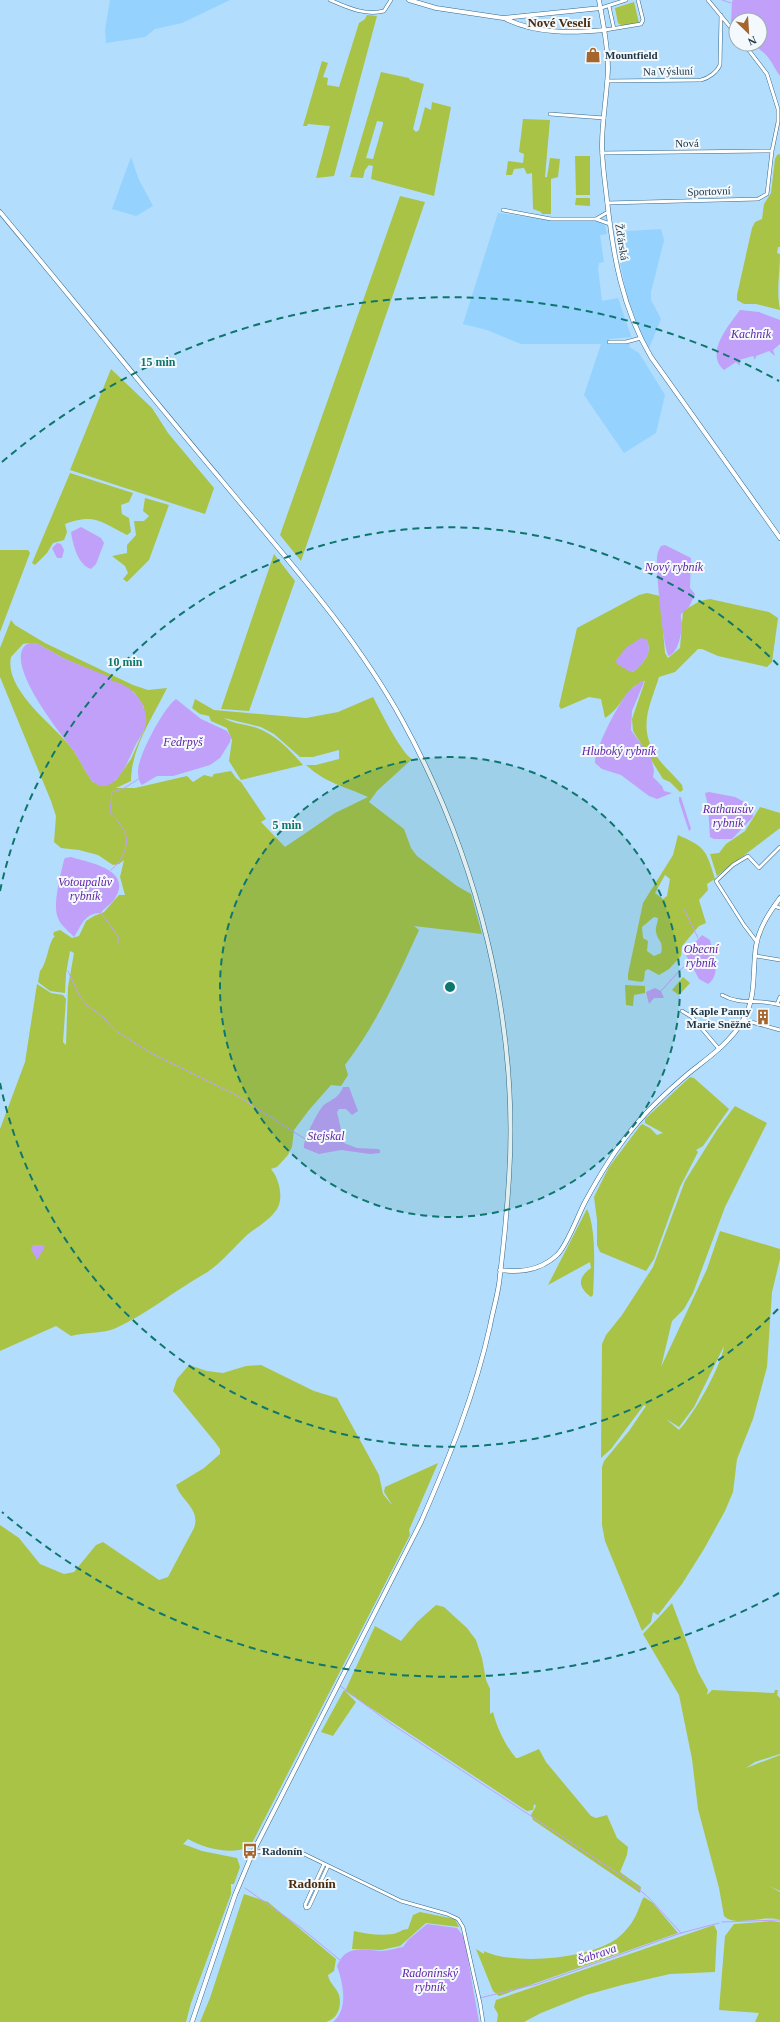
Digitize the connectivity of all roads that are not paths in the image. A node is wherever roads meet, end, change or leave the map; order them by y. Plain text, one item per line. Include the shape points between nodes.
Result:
1 (330, 0) edge
2 (391, 0) edge
3 (409, 0) edge
4 (599, 0) edge
5 (626, 0) edge
6 (638, 0) edge
7 (708, 0) edge
8 (609, 6) junction
9 (601, 8) junction
10 (721, 15) junction
11 (503, 18) junction
12 (728, 24) edge
13 (614, 29) junction
14 (605, 30) junction
15 (751, 52) edge
16 (607, 81) junction
17 (550, 114) dead end
18 (604, 118) junction
19 (772, 151) junction
20 (602, 153) junction
21 (607, 203) junction
22 (503, 210) dead end
23 (0, 212) edge
24 (608, 212) junction
25 (596, 219) junction
26 (610, 224) junction
27 (640, 338) junction
28 (609, 342) dead end
29 (780, 538) edge
30 (780, 847) edge
31 (780, 898) edge
32 (774, 906) junction
33 (780, 908) edge
34 (757, 942) junction
35 (756, 956) junction
36 (780, 960) edge
37 (722, 995) dead end
38 (780, 997) edge
39 (751, 1001) junction
40 (779, 1004) edge
41 (682, 1011) dead end
42 (744, 1020) junction
43 (780, 1030) edge
44 (719, 1049) junction
45 (500, 1270) junction
46 (253, 1852) junction
47 (324, 1864) junction
48 (328, 1866) junction
49 (192, 2022) edge
50 (483, 2022) edge

1 - 2 street via 358,10 384,12
3 - 11 main road via 436,8
4 - 9 main road, Žďárská
5 - 8 street
6 - 13 street via 642,24
7 - 10 street
8 - 9 street
8 - 13 street
9 - 11 main road
9 - 14 main road, Žďárská
10 - 12 street
10 - 16 street, Na Výsluní via 720,64 708,77 701,80
11 - 14 main road via 539,29 569,32
13 - 14 street
14 - 16 main road, Žďárská
15 - 19 street, Sportovní via 764,68 777,103 778,122
16 - 18 main road, Žďárská
17 - 18 street
18 - 20 main road, Žďárská
19 - 20 street, Nová
19 - 21 street, Sportovní via 769,188 767,194 761,198
20 - 21 main road, Žďárská
21 - 24 main road, Žďárská
22 - 25 street via 550,219
23 - 45 main road via 320,599 392,702 424,763 463,855 484,930 499,999 510,1130 510,1176
24 - 25 street
24 - 26 main road, Žďárská
25 - 26 street
26 - 27 main road, Žďárská via 619,281
27 - 28 street via 626,342
27 - 29 main road, Žďárská
30 - 34 street via 759,868 748,856 733,865 716,881
31 - 32 main road
32 - 33 street
32 - 34 main road via 764,922
34 - 35 main road
35 - 36 street
35 - 39 main road
37 - 39 street via 732,1001
38 - 40 street
39 - 40 street
39 - 42 main road
41 - 44 street via 692,1017
42 - 43 street
42 - 44 main road
44 - 45 main road via 662,1097 632,1129 597,1180 560,1252 545,1264 534,1268 517,1272
45 - 46 main road via 494,1308 478,1372 446,1466 421,1522
46 - 47 street via 289,1850
46 - 49 main road via 235,1895
47 - 48 street
47 - 48 street via 305,1905 306,1908 309,1907
48 - 50 street via 402,1901 447,1914 458,1920 463,1927

